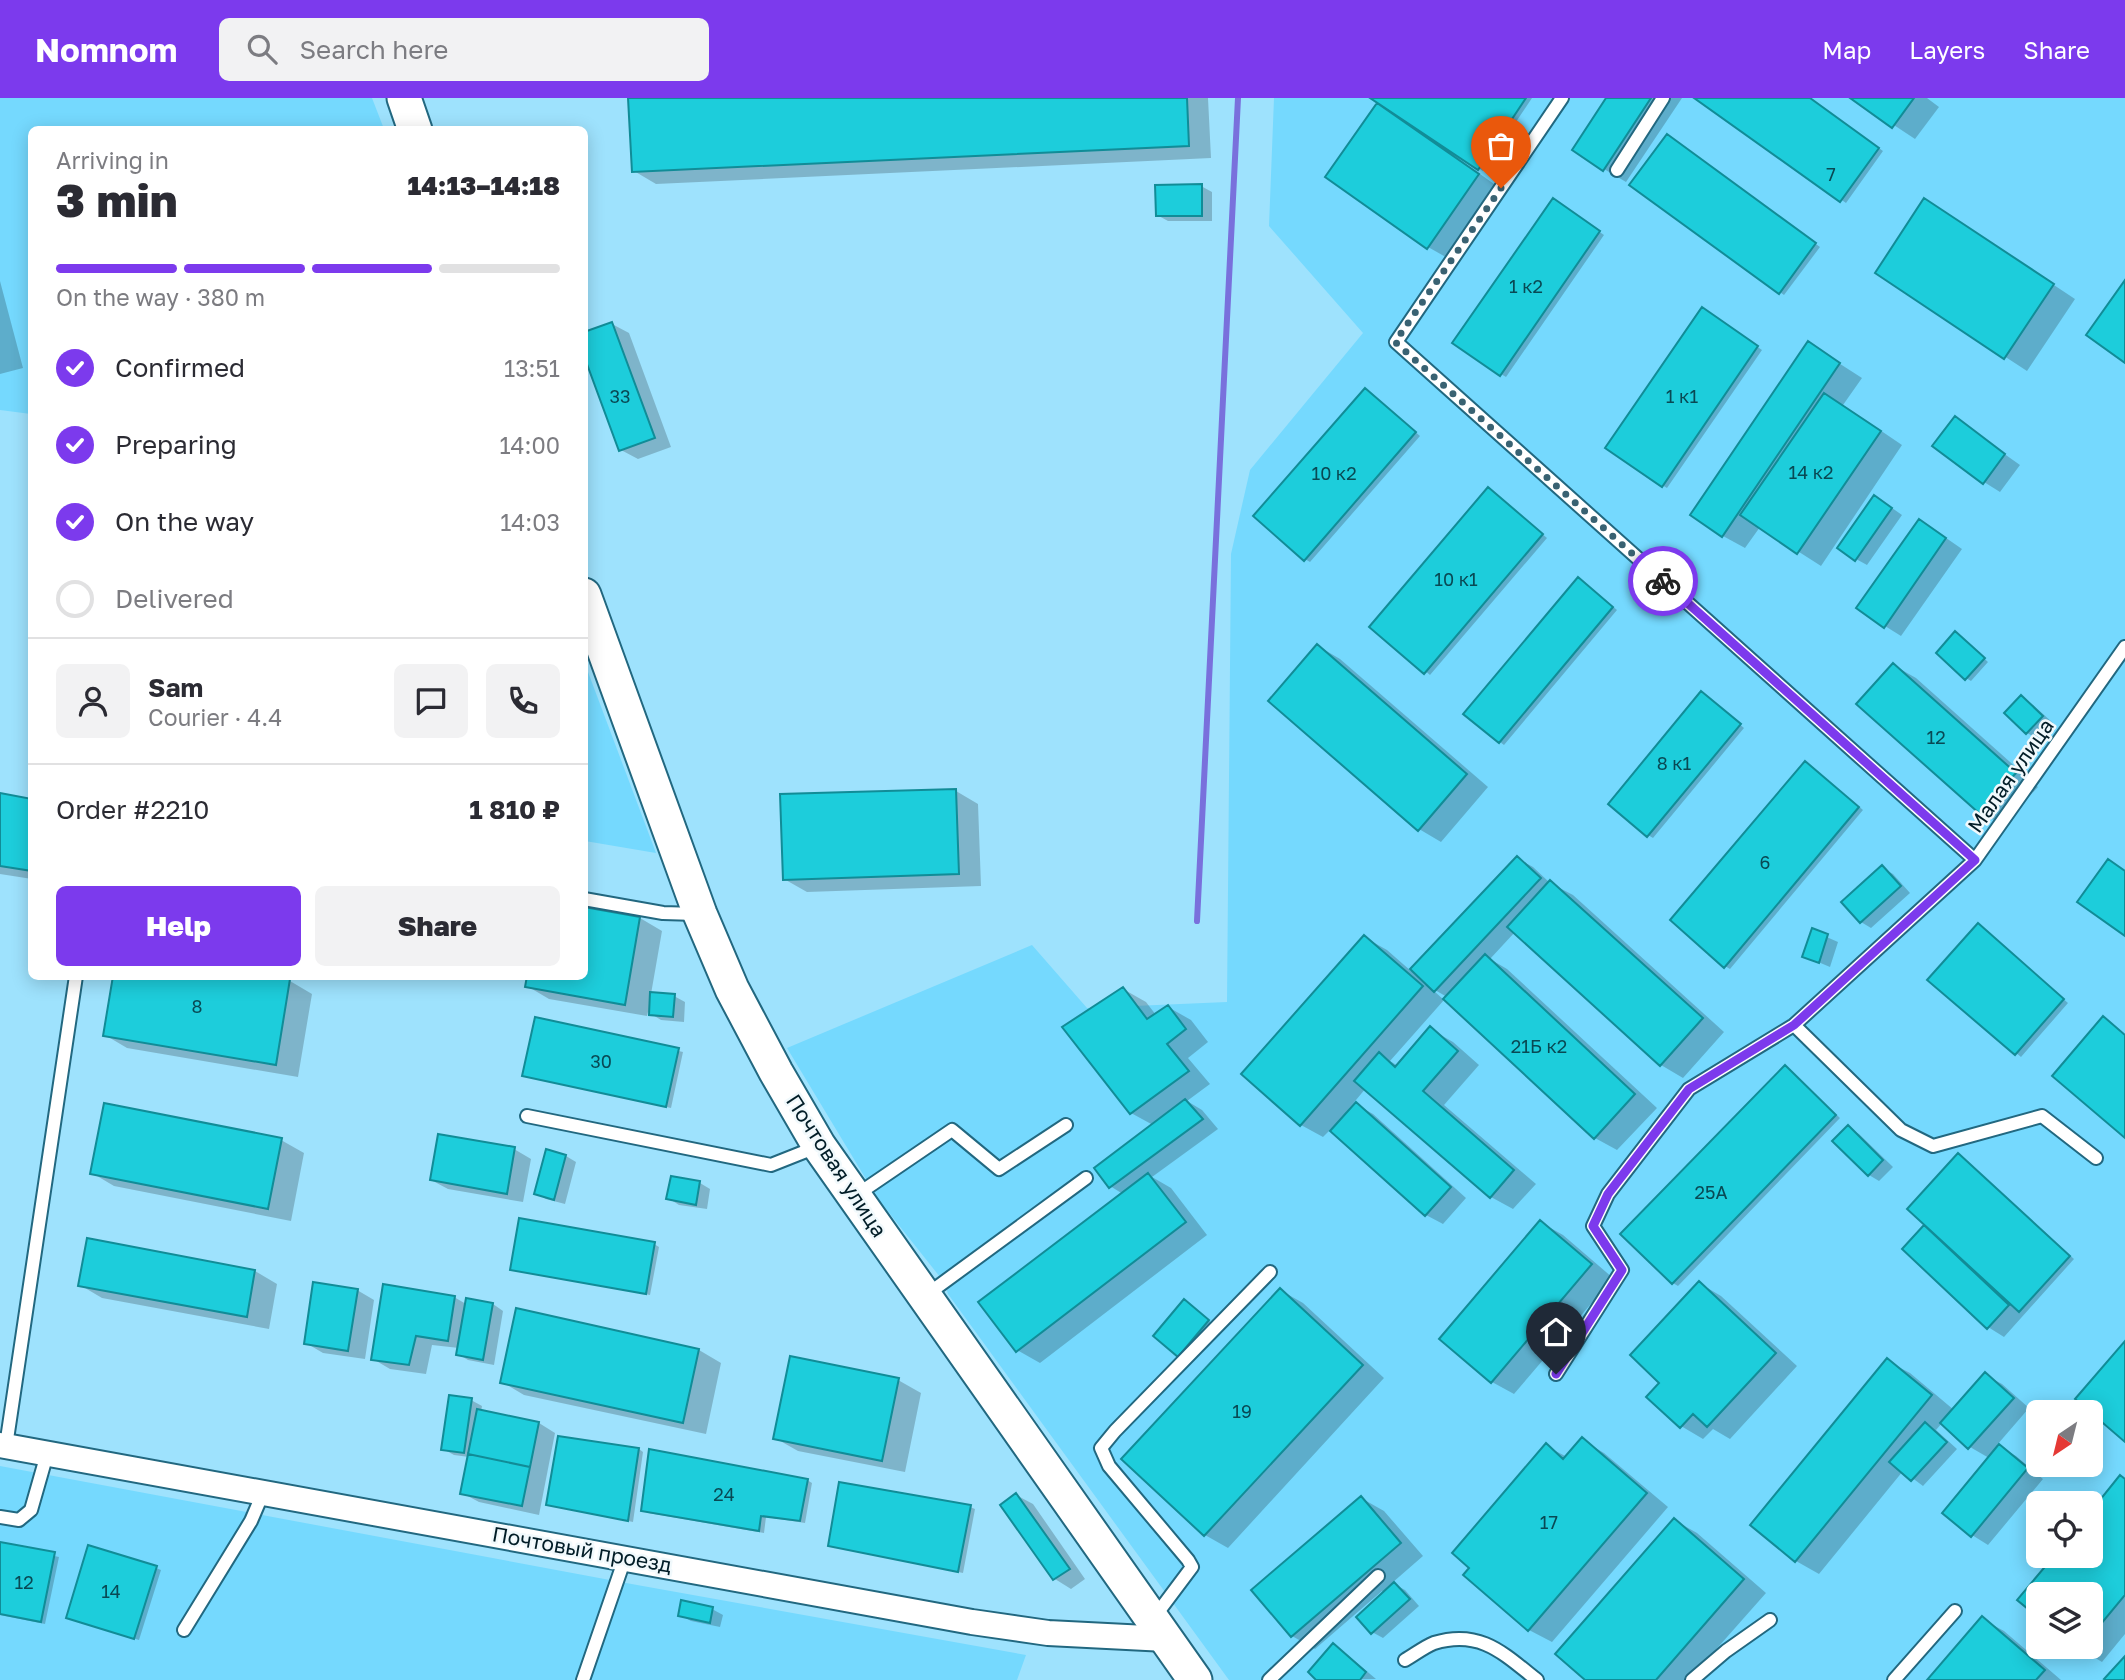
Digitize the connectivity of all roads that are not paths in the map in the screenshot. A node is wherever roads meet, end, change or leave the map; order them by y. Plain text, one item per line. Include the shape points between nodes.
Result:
1 (404, 98) edge
2 (1562, 98) edge
3 (1663, 98) edge
4 (414, 126) edge
5 (1617, 170) dead end
6 (588, 606) edge
7 (2125, 648) edge
8 (1975, 860) junction
9 (588, 900) edge
10 (700, 914) junction
11 (75, 980) edge
12 (1794, 1025) junction
13 (527, 1116) dead end
14 (1066, 1125) dead end
15 (819, 1146) junction
16 (2096, 1158) dead end
17 (1086, 1178) dead end
18 (854, 1196) junction
19 (1270, 1272) dead end
20 (924, 1296) junction
21 (1556, 1374) dead end
22 (3, 1446) edge
23 (47, 1454) junction
24 (263, 1493) junction
25 (0, 1517) edge
26 (625, 1558) junction
27 (1378, 1576) dead end
28 (1955, 1611) dead end
29 (1770, 1619) dead end
30 (1160, 1629) junction
31 (184, 1630) dead end
32 (1405, 1660) dead end
33 (583, 1680) edge
34 (1195, 1680) edge
35 (1269, 1680) edge
36 (1537, 1680) edge
37 (1692, 1680) edge
38 (1894, 1680) edge

1 - 4 street
2 - 8 lane via 1395,342
3 - 5 lane
6 - 10 street, Почтовая улица
7 - 8 lane, Малая улица
8 - 12 lane, Малая улица
9 - 10 lane via 663,913
10 - 15 street, Почтовая улица via 732,989
11 - 22 lane
12 - 16 lane via 1901,1130 1933,1146 2042,1116
12 - 21 lane, Малая улица via 1689,1089 1608,1194 1593,1226 1622,1270
13 - 15 lane via 772,1166
14 - 18 lane via 999,1168 952,1130
15 - 18 street, Почтовая улица
17 - 20 lane
18 - 20 street, Почтовая улица
19 - 30 lane via 1101,1448 1109,1465 1192,1567
20 - 30 street, Почтовая улица
22 - 23 street, Почтовый проезд
23 - 24 street, Почтовый проезд
23 - 25 lane via 31,1510 19,1520
24 - 26 street, Почтовый проезд
24 - 31 lane via 251,1521
26 - 30 street, Почтовый проезд via 1048,1633
26 - 33 lane
27 - 35 lane
28 - 38 lane
29 - 37 lane
30 - 34 street, Почтовая улица
32 - 36 lane via 1433,1644 1471,1638 1501,1651

